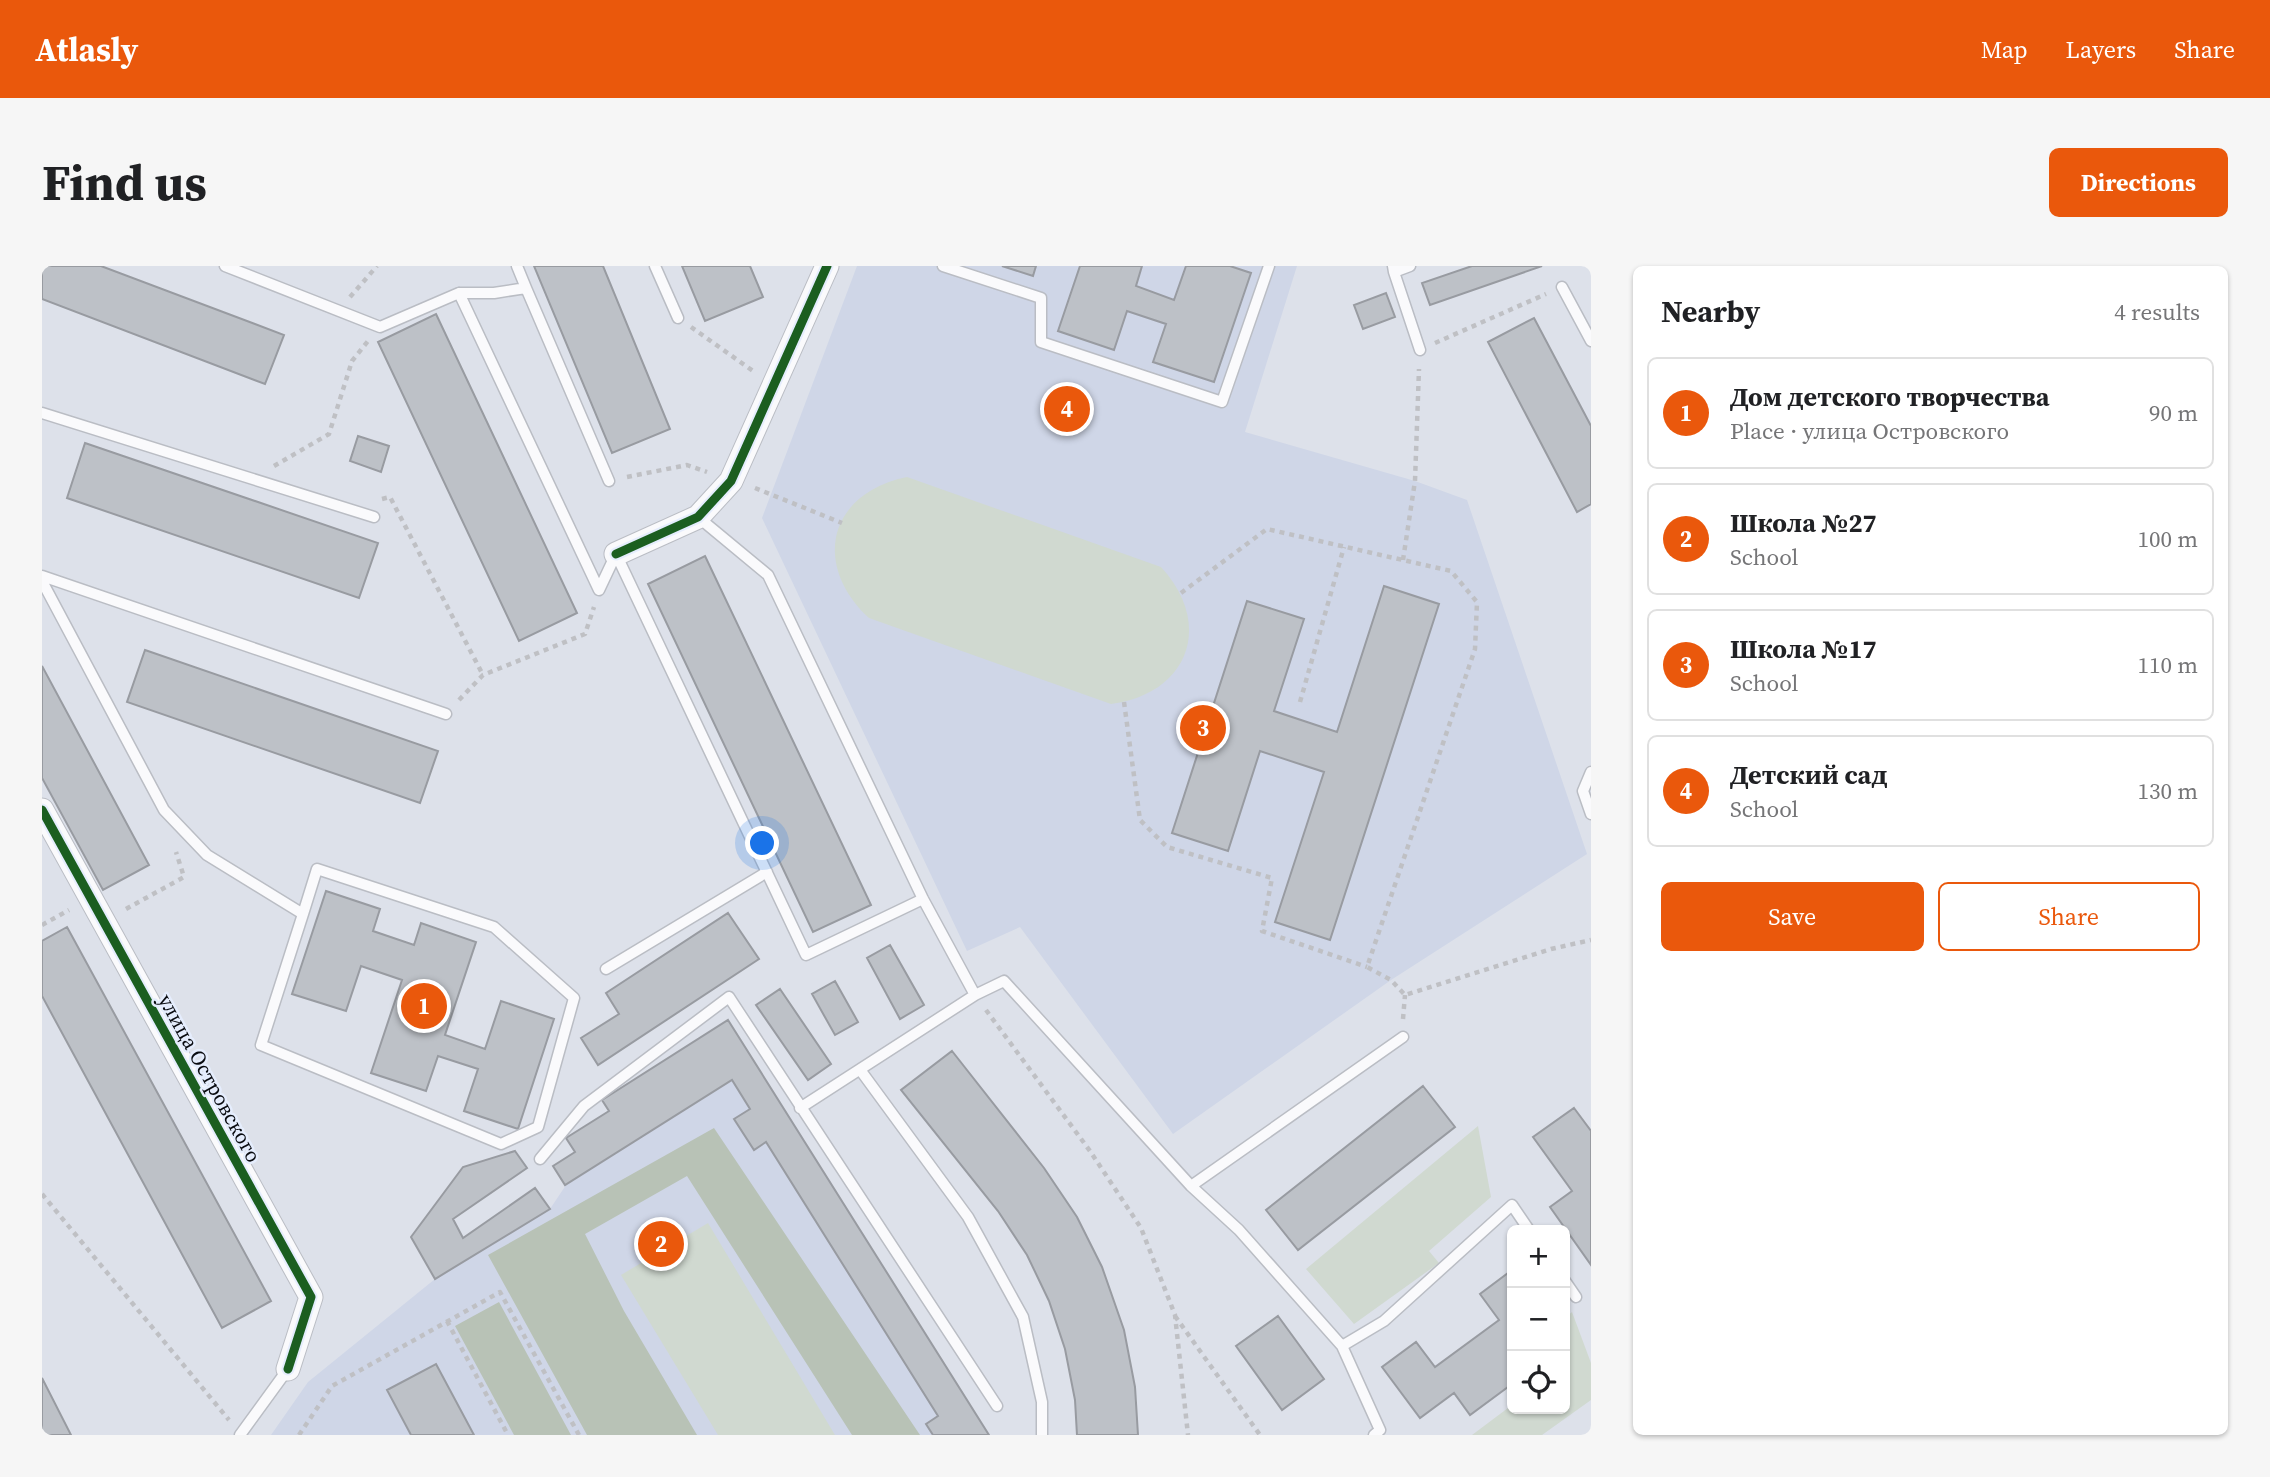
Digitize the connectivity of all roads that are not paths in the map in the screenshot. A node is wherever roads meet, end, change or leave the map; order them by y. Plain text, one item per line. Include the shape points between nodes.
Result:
1 (225, 266) edge
2 (517, 266) edge
3 (655, 266) edge
4 (827, 266) edge
5 (943, 266) edge
6 (1269, 266) edge
7 (1410, 266) edge
8 (1393, 269) edge
9 (1562, 287) road end
10 (526, 288) junction
11 (459, 293) junction
12 (678, 318) road end
13 (1591, 341) edge
14 (1420, 349) road end
15 (42, 413) edge
16 (609, 481) road end
17 (374, 517) dead end
18 (698, 517) junction
19 (616, 554) junction
20 (42, 579) edge
21 (446, 714) road end
22 (1591, 772) edge
23 (42, 812) edge
24 (1591, 814) edge
25 (767, 872) junction
26 (923, 899) junction
27 (303, 914) junction
28 (606, 969) dead end
29 (975, 995) junction
30 (1403, 1037) dead end
31 (861, 1071) junction
32 (800, 1108) junction
33 (540, 1159) dead end
34 (1191, 1186) junction
35 (1525, 1225) edge
36 (1570, 1288) edge
37 (1576, 1297) dead end
38 (1342, 1346) junction
39 (288, 1369) joint
40 (997, 1406) dead end
41 (240, 1435) edge
42 (1042, 1435) edge
43 (1374, 1435) edge

1 - 11 lane via 380,327
2 - 10 lane
3 - 12 lane
4 - 18 street via 731,481
5 - 6 lane via 1041,298 1041,342 1222,402
7 - 8 lane
8 - 14 lane
9 - 13 lane
10 - 11 lane
10 - 16 lane
11 - 19 lane via 599,590
15 - 17 lane
18 - 19 street
18 - 26 lane via 768,575
19 - 25 lane
20 - 21 lane
20 - 27 lane via 164,810 207,855
22 - 24 lane via 1583,791
23 - 39 street, улица Островского via 311,1297
25 - 26 lane via 806,955
25 - 28 lane
26 - 29 lane
27 - 27 lane via 261,1045 500,1144 538,1127 574,998 494,927 317,869
29 - 31 lane
29 - 34 lane via 1004,981
30 - 34 lane
31 - 32 lane
31 - 42 lane via 968,1217 1023,1317 1042,1402
32 - 33 lane via 729,997 584,1106
32 - 40 lane
34 - 38 lane via 1239,1230
35 - 38 lane via 1511,1205 1384,1321
36 - 37 lane
38 - 43 lane via 1380,1430
39 - 41 lane

